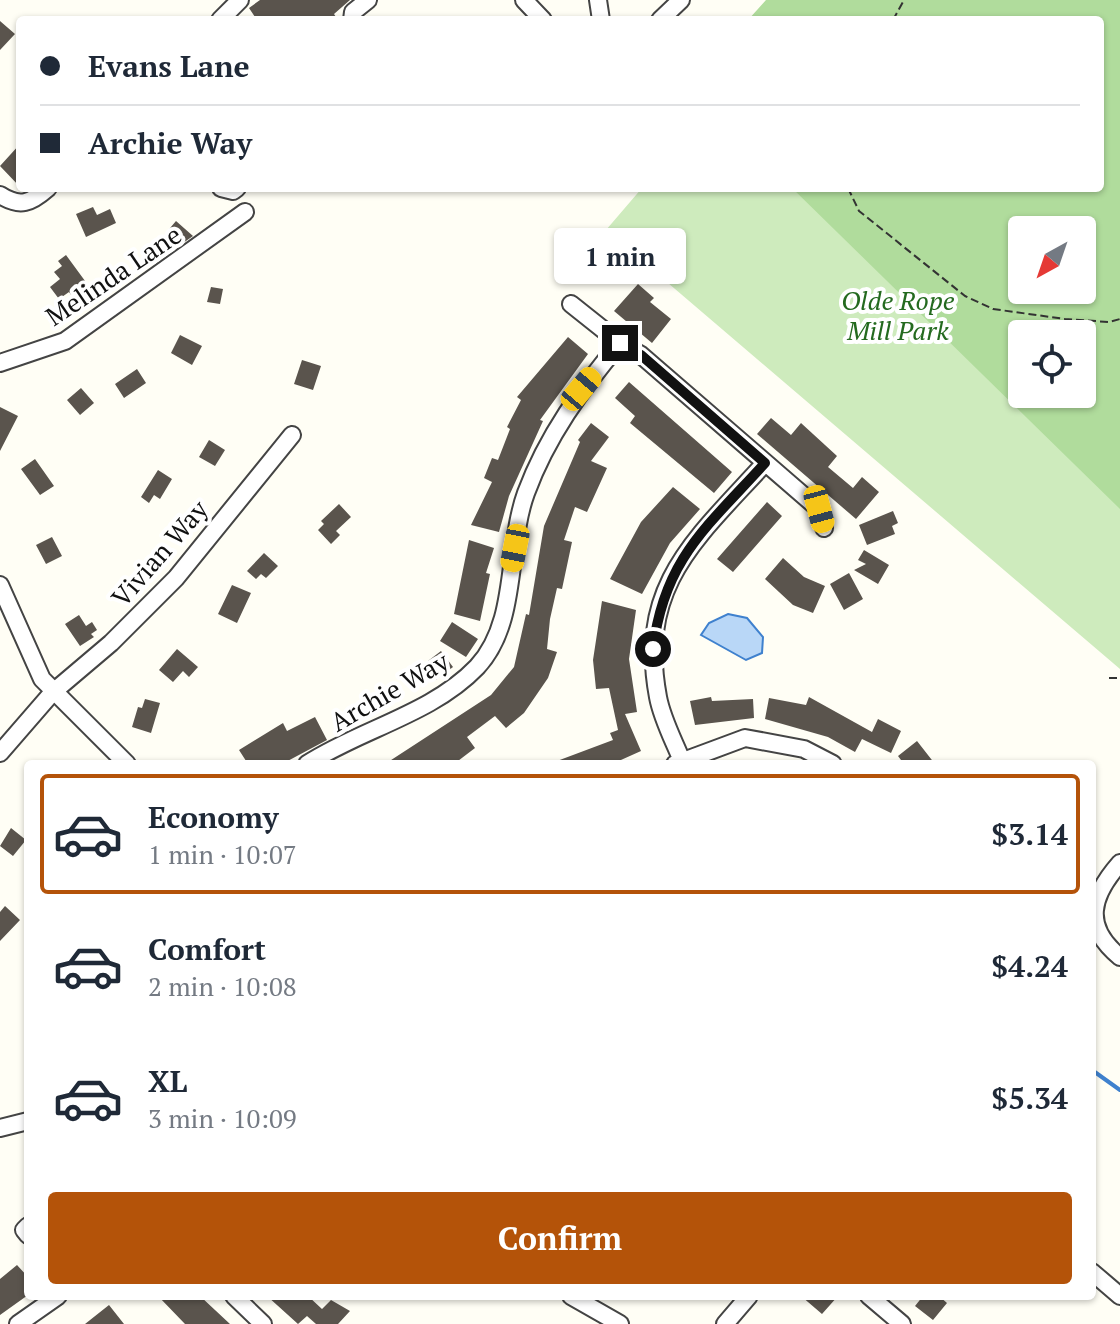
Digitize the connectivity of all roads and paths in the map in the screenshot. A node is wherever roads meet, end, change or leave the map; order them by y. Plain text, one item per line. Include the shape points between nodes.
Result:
1 (240, 0) edge
2 (368, 0) edge
3 (524, 0) edge
4 (681, 0) edge
5 (224, 16) edge
6 (352, 16) edge
7 (539, 16) edge
8 (664, 16) edge
9 (44, 192) edge
10 (850, 192) edge
11 (0, 195) edge
12 (245, 212) dead end
13 (571, 304) dead end
14 (1120, 319) edge
15 (620, 343) junction
16 (0, 363) edge
17 (292, 435) dead end
18 (765, 463) junction
19 (824, 528) dead end
20 (0, 585) edge
21 (1109, 678) dead end
22 (1120, 678) edge
23 (52, 693) junction
24 (0, 753) edge
25 (123, 760) edge
26 (315, 760) edge
27 (677, 760) edge
28 (684, 760) edge
29 (825, 760) edge
30 (1120, 863) edge
31 (1096, 896) edge
32 (1096, 919) edge
33 (1120, 957) edge
34 (24, 1122) edge
35 (0, 1128) edge
36 (1096, 1275) edge
37 (1120, 1296) edge
38 (55, 1300) edge
39 (238, 1300) edge
40 (578, 1300) edge
41 (746, 1300) edge
42 (874, 1300) edge
43 (40, 1318) edge
44 (18, 1324) edge
45 (263, 1324) edge
46 (620, 1324) edge
47 (725, 1324) edge
48 (902, 1324) edge

1 - 5 street
2 - 6 street
3 - 7 street
4 - 8 street
9 - 11 street via 33,202 13,203
10 - 14 path via 859,211 965,296 993,309 1065,319
12 - 16 street, Melinda Lane via 65,341
13 - 15 street
15 - 18 street via 641,355
15 - 26 street, Archie Way via 581,389 526,494 495,645 475,669 431,700
17 - 23 street, Vivian Way via 176,578
18 - 19 street via 819,509
18 - 27 street via 673,571 658,610 653,649 659,700
20 - 23 street
21 - 22 path
23 - 24 street, Vivian Way
23 - 25 street
28 - 29 street via 745,738 804,749
30 - 31 street
32 - 33 street via 1104,941
34 - 35 street
36 - 37 street
38 - 43 street
39 - 45 street
40 - 46 street
41 - 47 street
42 - 48 street
43 - 44 street

